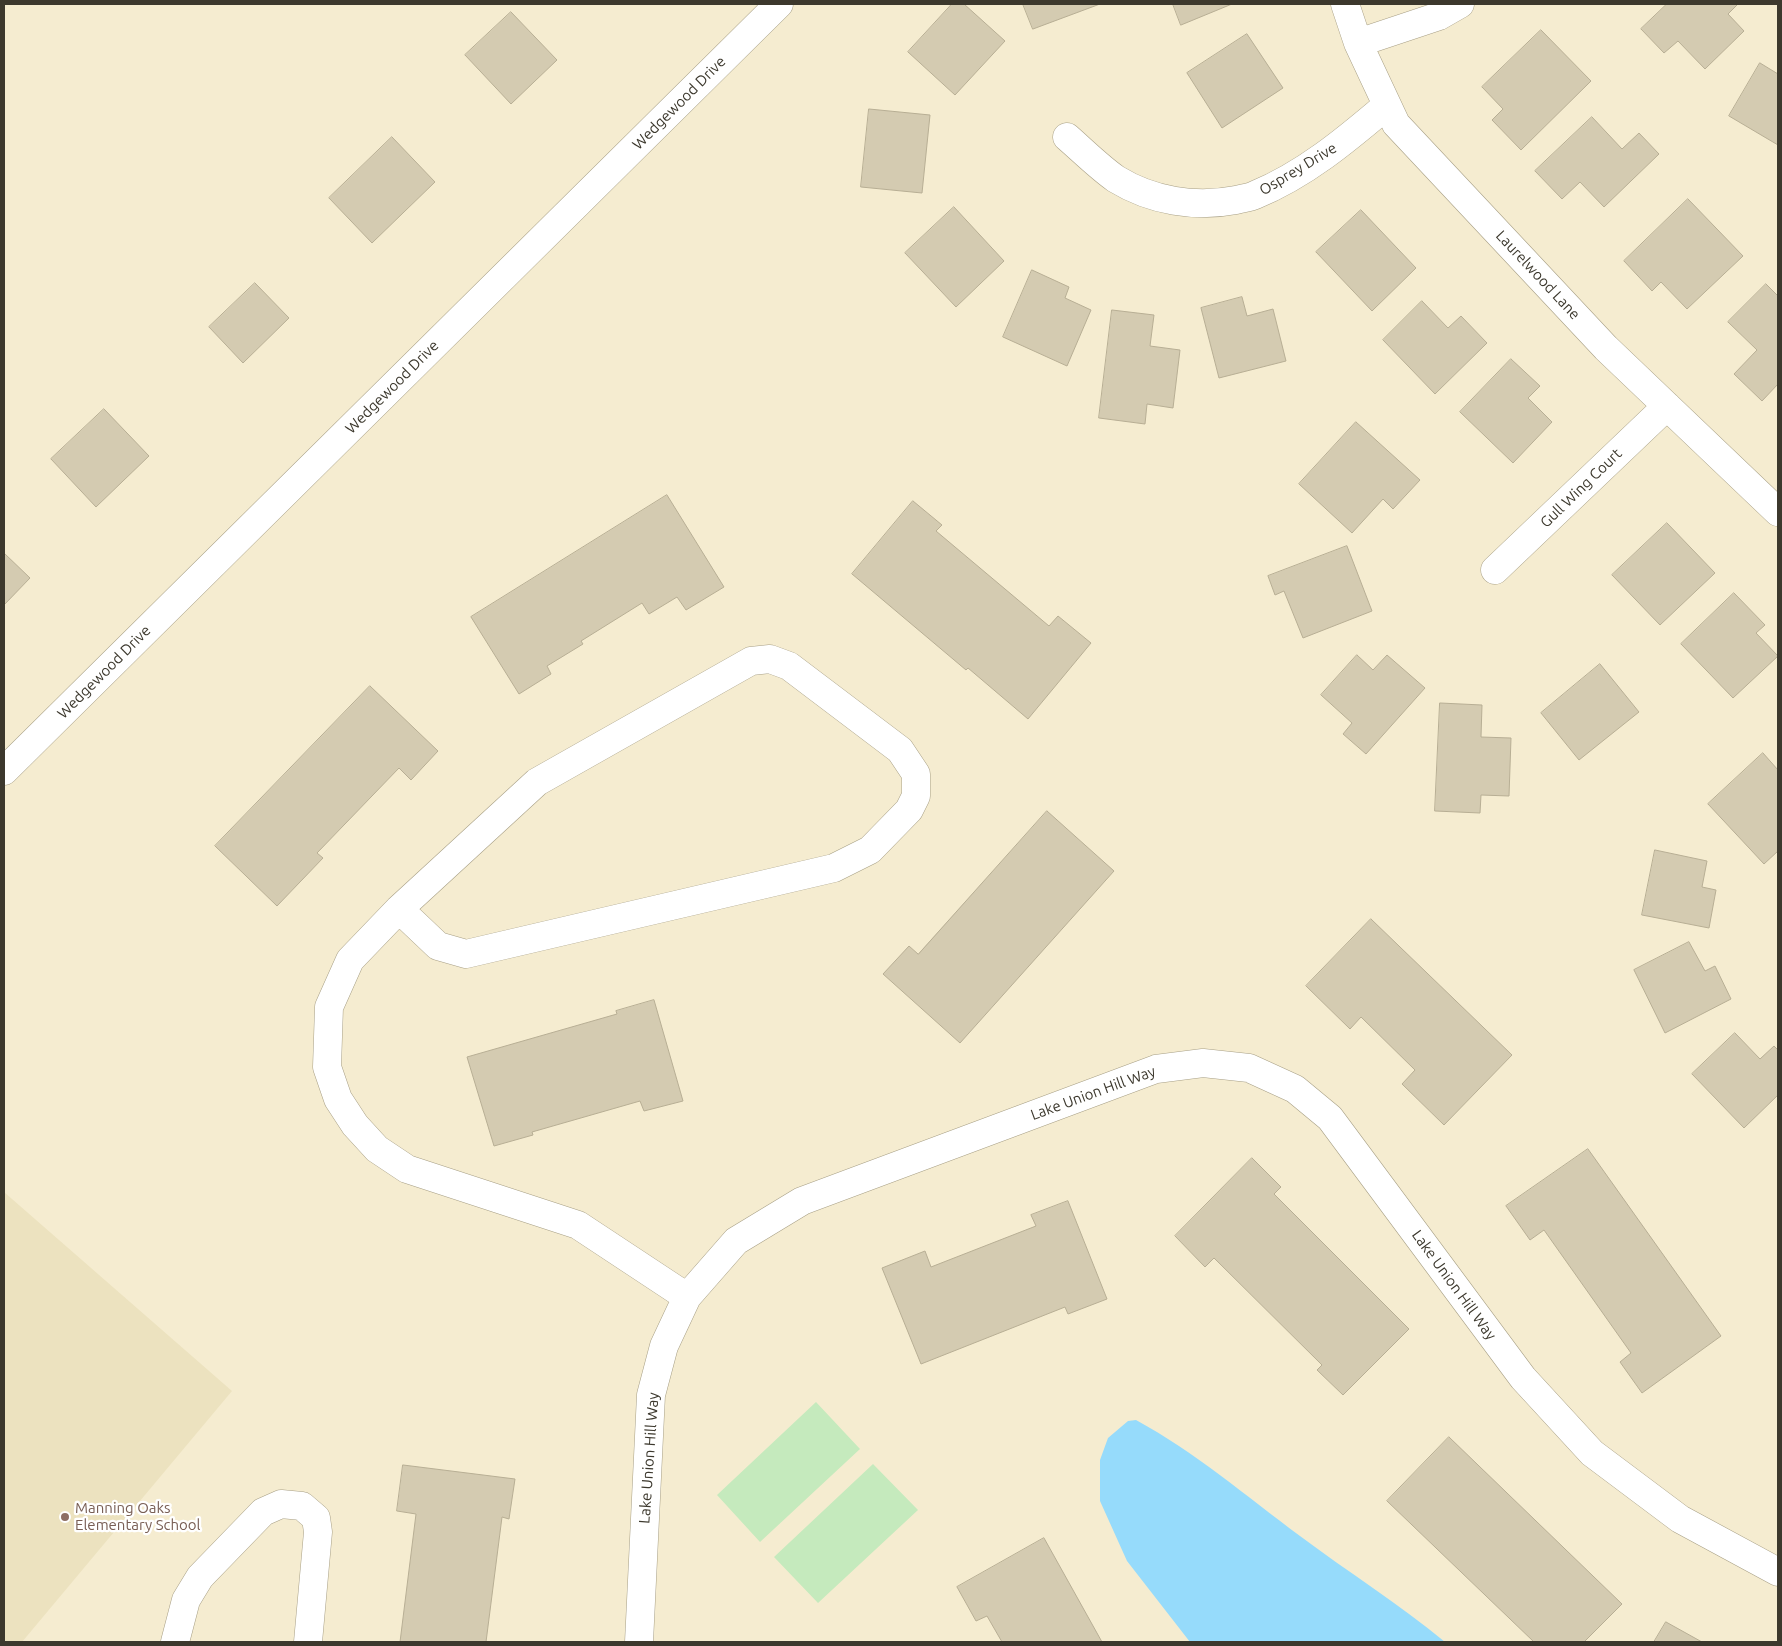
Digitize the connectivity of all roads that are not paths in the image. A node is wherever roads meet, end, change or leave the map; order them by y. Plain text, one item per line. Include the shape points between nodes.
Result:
1 (779, 4) edge
2 (1345, 4) edge
3 (1460, 4) edge
4 (1358, 43) junction
5 (1386, 106) junction
6 (1067, 137) dead end
7 (1667, 406) junction
8 (1778, 512) edge
9 (1495, 570) dead end
10 (4, 771) edge
11 (400, 910) junction
12 (687, 1297) junction
13 (1778, 1572) edge
14 (175, 1642) edge
15 (308, 1642) edge
16 (639, 1642) edge

1 - 10 street, Wedgewood Drive
2 - 4 street, Laurelwood Lane
3 - 4 street via 1439,16
4 - 5 street, Laurelwood Lane
5 - 6 street, Osprey Drive via 1340,145 1289,178 1253,196 1217,204 1177,203 1139,191 1115,178
5 - 7 street, Laurelwood Lane via 1396,124 1606,348
7 - 8 street, Laurelwood Lane
7 - 9 street, Gull Wing Court
11 - 11 street via 537,782 752,661 770,659 790,666 900,750 916,774 916,796 909,810 870,850 834,868 466,954 438,946
11 - 12 street via 350,960 329,1007 327,1067 338,1099 354,1125 377,1149 407,1169 578,1225
12 - 13 street, Lake Union Hill Way via 736,1241 802,1201 1156,1069 1202,1063 1249,1068 1295,1089 1330,1118 1523,1378 1592,1453 1680,1519
12 - 16 street, Lake Union Hill Way via 664,1346 651,1395
14 - 15 street via 186,1600 200,1577 263,1512 281,1504 302,1506 316,1518 318,1532

